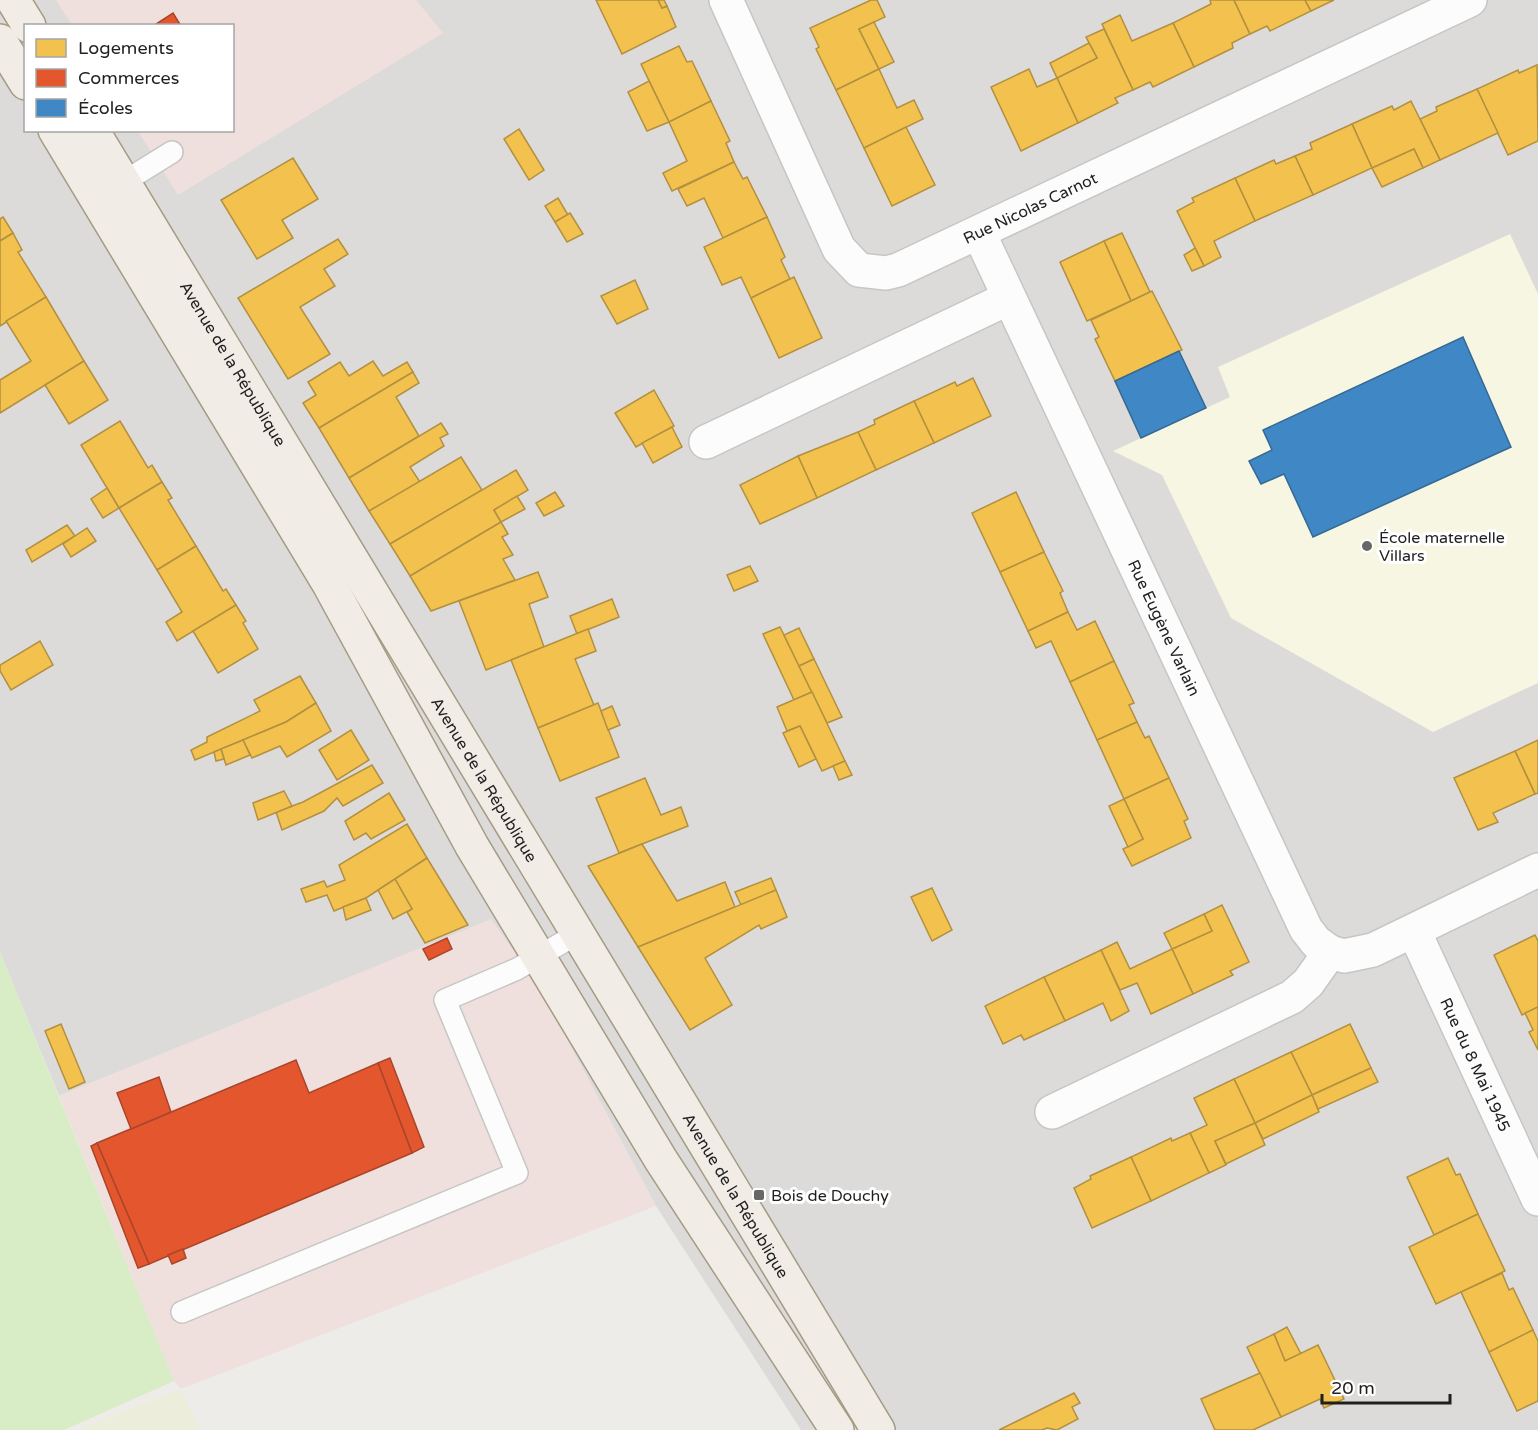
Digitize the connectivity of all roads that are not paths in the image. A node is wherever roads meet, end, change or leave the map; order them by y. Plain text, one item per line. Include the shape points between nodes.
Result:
1 (13, 0) edge
2 (726, 0) edge
3 (1470, 0) edge
4 (28, 24) edge
5 (0, 41) edge
6 (24, 80) edge
7 (57, 132) edge
8 (93, 132) edge
9 (172, 152) dead end
10 (110, 190) junction
11 (979, 233) junction
12 (1009, 298) junction
13 (706, 442) dead end
14 (1538, 870) edge
15 (1414, 931) junction
16 (577, 934) junction
17 (1330, 952) junction
18 (539, 957) junction
19 (1052, 1112) dead end
20 (1538, 1199) edge
21 (182, 1312) dead end
22 (837, 1430) edge
23 (878, 1430) edge

1 - 4 main road
2 - 11 street, Rue Nicolas Carnot via 848,261 859,270 886,273
3 - 11 street, Rue Nicolas Carnot
5 - 6 main road
7 - 10 main road, Avenue de la République
8 - 10 main road, Avenue de la République
9 - 10 lane
10 - 16 main road, Avenue de la République
10 - 18 main road, Avenue de la République via 472,846
11 - 12 street, Rue Eugène Varlain
12 - 13 street
12 - 17 street, Rue Eugène Varlain via 1306,929
14 - 15 street
15 - 17 street via 1359,955
15 - 20 street, Rue du 8 Mai 1945
16 - 18 lane
16 - 23 main road, Avenue de la République
17 - 19 street via 1308,983 1292,997
18 - 21 lane via 445,1000 517,1173
18 - 22 main road, Avenue de la République via 686,1201

